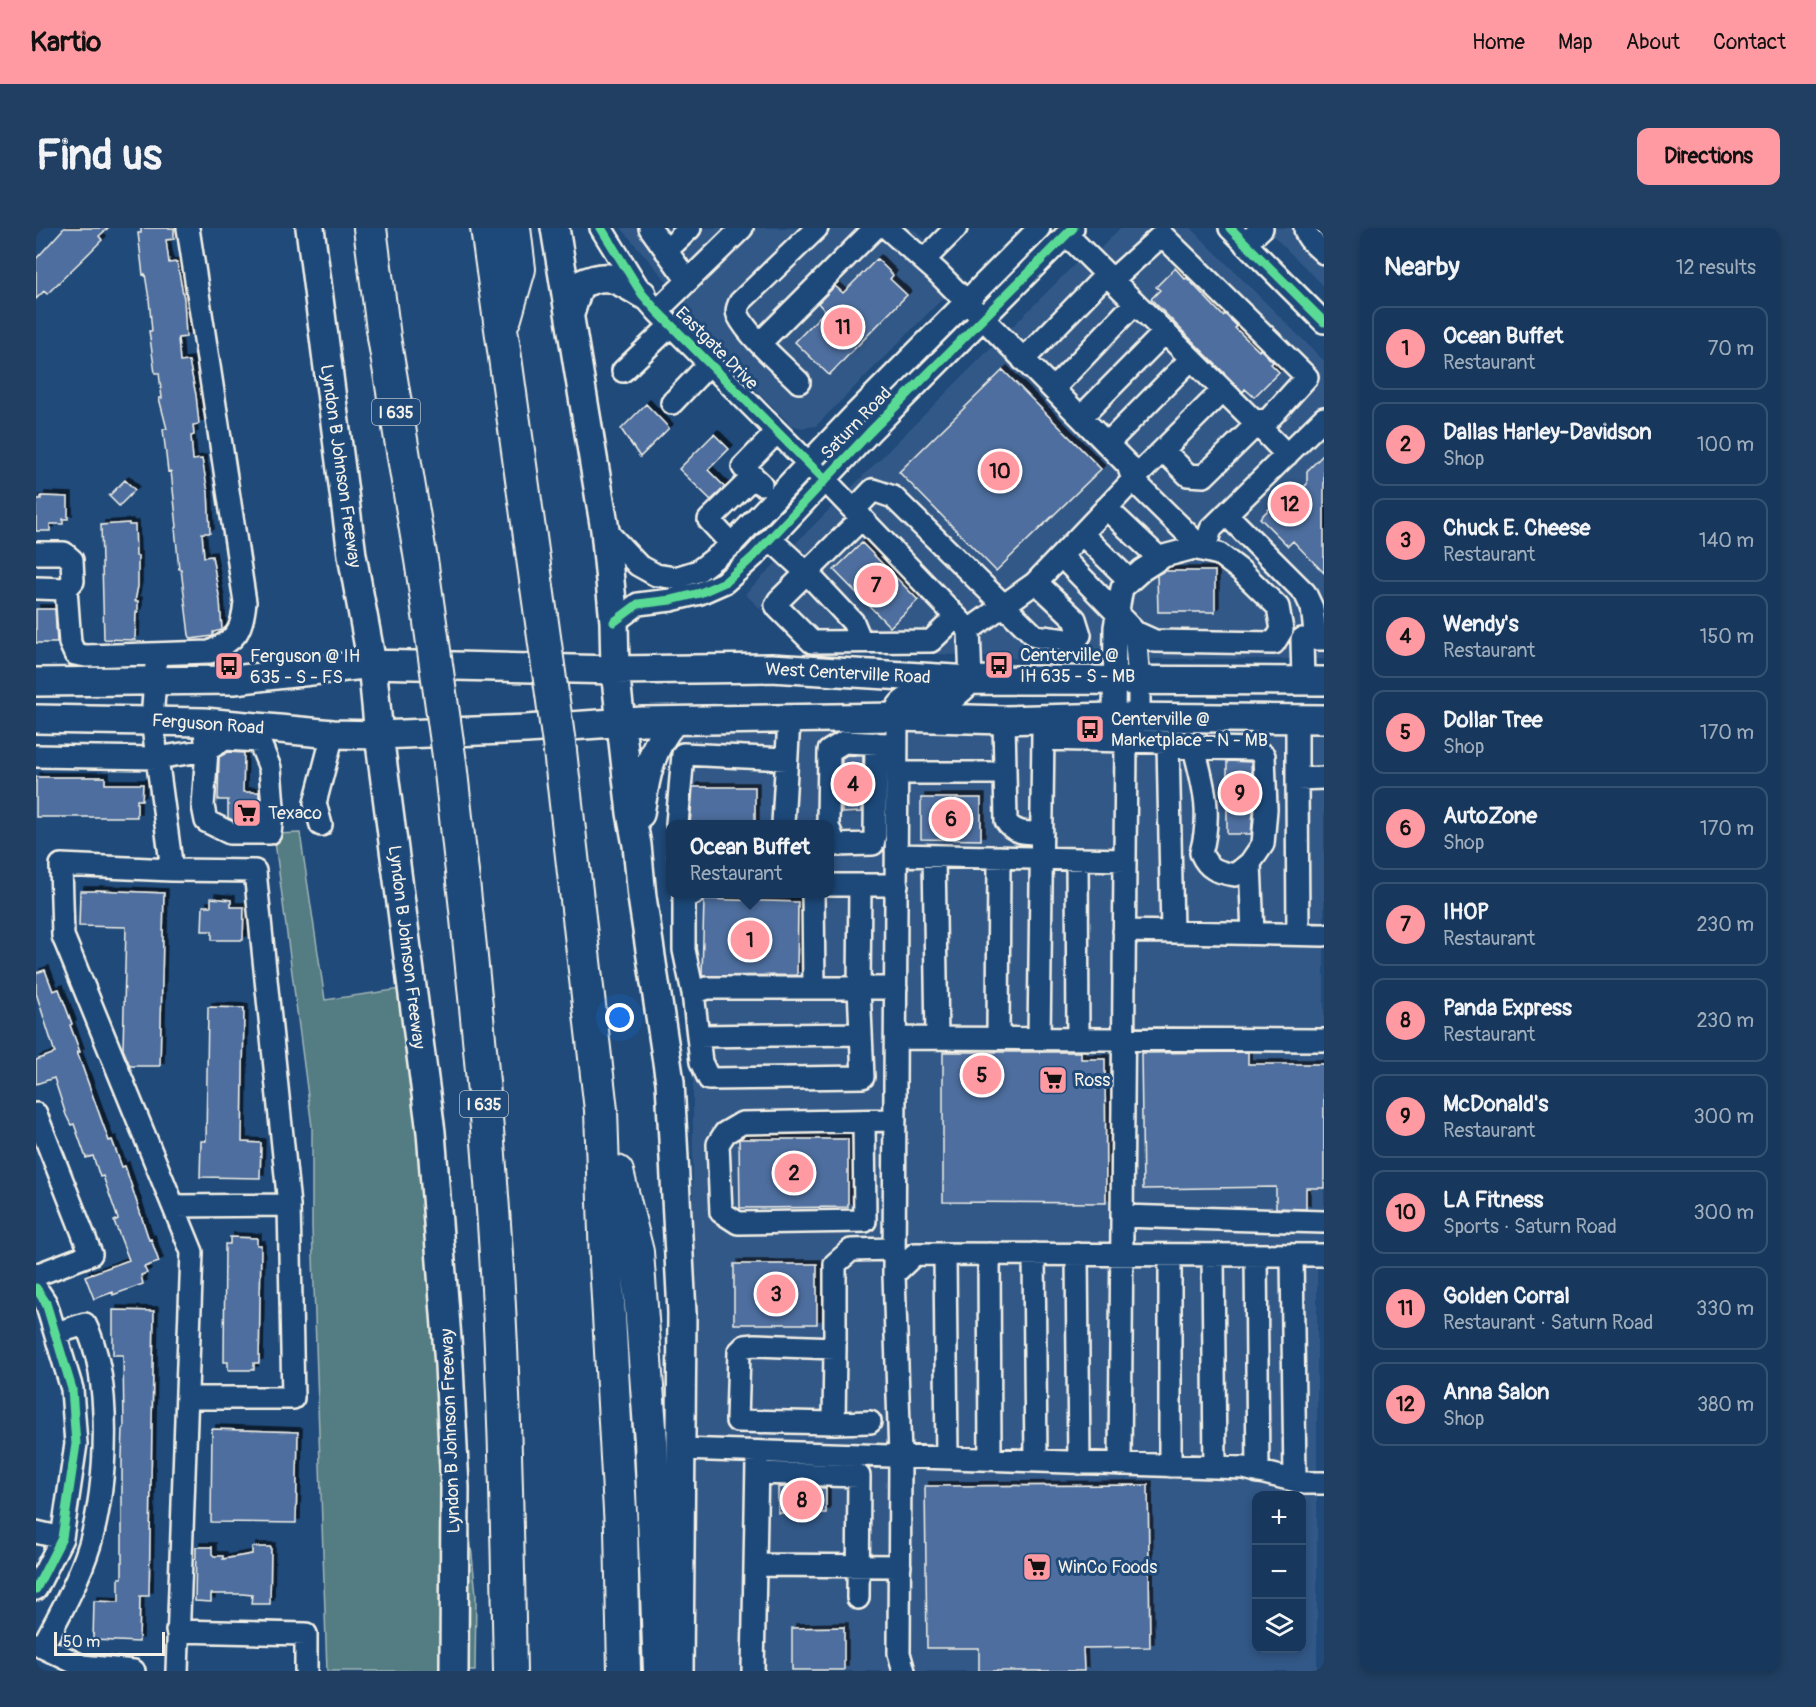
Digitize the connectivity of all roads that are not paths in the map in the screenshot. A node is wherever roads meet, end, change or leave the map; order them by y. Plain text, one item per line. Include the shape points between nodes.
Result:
1 (188, 228) edge
2 (310, 228) edge
3 (370, 228) edge
4 (487, 228) edge
5 (514, 228) edge
6 (555, 228) edge
7 (601, 228) edge
8 (650, 228) edge
9 (690, 228) edge
10 (742, 228) edge
11 (817, 228) edge
12 (956, 228) edge
13 (1038, 228) edge
14 (1230, 228) edge
15 (1262, 228) edge
16 (1305, 228) edge
17 (887, 229) edge
18 (1070, 231) edge
19 (1245, 244) junction
20 (666, 251) junction
21 (1324, 253) edge
22 (924, 260) junction
23 (1109, 277) junction
24 (688, 281) junction
25 (966, 301) junction
26 (1135, 303) junction
27 (657, 310) junction
28 (569, 315) junction
29 (982, 318) junction
30 (1324, 322) edge
31 (502, 327) junction
32 (1164, 332) junction
33 (760, 343) junction
34 (1191, 359) junction
35 (1023, 360) junction
36 (709, 364) junction
37 (623, 371) dead end
38 (799, 382) dead end
39 (1053, 389) junction
40 (1223, 390) junction
41 (672, 403) dead end
42 (1081, 417) junction
43 (1324, 418) edge
44 (1255, 422) junction
45 (777, 432) junction
46 (1107, 444) junction
47 (1163, 450) junction
48 (1287, 455) junction
49 (808, 463) junction
50 (753, 477) junction
51 (824, 479) junction
52 (1132, 480) junction
53 (776, 498) junction
54 (1106, 508) junction
55 (858, 514) junction
56 (1226, 514) junction
57 (604, 530) junction
58 (1082, 534) junction
59 (770, 539) junction
60 (732, 545) junction
61 (1204, 550) junction
62 (36, 553) edge
63 (1061, 556) junction
64 (1160, 559) junction
65 (807, 573) junction
66 (1130, 580) junction
67 (1036, 582) junction
68 (36, 588) edge
69 (66, 589) junction
70 (1003, 606) junction
71 (1117, 615) junction
72 (614, 622) junction
73 (962, 623) junction
74 (1134, 632) junction
75 (1320, 639) edge
76 (861, 641) junction
77 (158, 653) junction
78 (372, 664) junction
79 (615, 670) junction
80 (970, 680) junction
81 (154, 681) junction
82 (1126, 681) junction
83 (36, 682) edge
84 (1317, 686) edge
85 (897, 717) junction
86 (1127, 717) junction
87 (36, 719) edge
88 (831, 719) junction
89 (1297, 719) junction
90 (1324, 719) edge
91 (152, 720) junction
92 (789, 720) junction
93 (1004, 720) junction
94 (622, 721) junction
95 (674, 721) junction
96 (705, 721) junction
97 (204, 722) junction
98 (1047, 729) junction
99 (1324, 729) edge
100 (259, 734) junction
101 (333, 734) junction
102 (379, 735) junction
103 (1126, 742) junction
104 (898, 744) junction
105 (1168, 747) junction
106 (1194, 748) junction
107 (207, 750) junction
108 (829, 751) junction
109 (876, 754) junction
110 (704, 755) junction
111 (36, 756) edge
112 (157, 758) junction
113 (786, 759) junction
114 (898, 770) junction
115 (1005, 773) junction
116 (1297, 778) junction
117 (1324, 778) edge
118 (677, 820) edge
119 (783, 820) edge
120 (828, 820) edge
121 (321, 825) dead end
122 (1042, 833) junction
123 (834, 840) edge
124 (873, 844) junction
125 (637, 845) junction
126 (897, 851) junction
127 (934, 856) junction
128 (999, 857) junction
129 (1042, 858) junction
130 (1077, 859) junction
131 (1125, 860) junction
132 (1250, 863) junction
133 (172, 870) junction
134 (834, 885) edge
135 (860, 885) junction
136 (897, 885) junction
137 (684, 898) edge
138 (813, 898) edge
139 (1124, 930) junction
140 (1172, 932) junction
141 (1253, 933) junction
142 (1298, 934) junction
143 (1324, 934) edge
144 (814, 988) junction
145 (859, 988) junction
146 (896, 988) junction
147 (693, 993) junction
148 (861, 1034) junction
149 (698, 1036) junction
150 (896, 1038) junction
151 (937, 1038) junction
152 (998, 1038) junction
153 (1039, 1038) junction
154 (1078, 1038) junction
155 (1123, 1038) junction
156 (1324, 1040) edge
157 (896, 1076) junction
158 (863, 1077) junction
159 (601, 1110) junction
160 (36, 1114) edge
161 (895, 1120) junction
162 (864, 1122) junction
163 (289, 1205) junction
164 (174, 1206) junction
165 (1122, 1216) junction
166 (1324, 1222) edge
167 (894, 1249) junction
168 (945, 1254) junction
169 (989, 1254) junction
170 (1034, 1254) junction
171 (1077, 1254) junction
172 (1122, 1255) junction
173 (1170, 1255) junction
174 (1213, 1255) junction
175 (1256, 1255) junction
176 (1292, 1255) junction
177 (1324, 1255) edge
178 (894, 1274) junction
179 (36, 1275) edge
180 (36, 1288) edge
181 (56, 1333) junction
182 (835, 1347) junction
183 (187, 1398) junction
184 (870, 1422) dead end
185 (834, 1423) junction
186 (681, 1449) junction
187 (758, 1451) junction
188 (900, 1456) junction
189 (947, 1458) junction
190 (990, 1460) junction
191 (1036, 1461) junction
192 (1079, 1462) junction
193 (1120, 1464) junction
194 (1170, 1466) junction
195 (1215, 1467) junction
196 (1258, 1472) junction
197 (757, 1473) junction
198 (1295, 1480) junction
199 (1324, 1483) edge
200 (36, 1532) edge
201 (62, 1538) junction
202 (859, 1564) junction
203 (755, 1565) junction
204 (900, 1566) junction
205 (36, 1589) edge
206 (858, 1598) dead end
207 (177, 1630) junction
208 (39, 1646) edge
209 (135, 1671) edge
210 (177, 1671) edge
211 (306, 1671) edge
212 (454, 1671) edge
213 (510, 1671) edge
214 (624, 1671) edge
215 (660, 1671) edge
216 (678, 1671) edge
217 (753, 1671) edge
218 (904, 1671) edge

1 - 77 street via 245,602 243,622 224,645 210,652
2 - 78 main road, Lyndon B Johnson Freeway via 352,555
3 - 213 highway, I 635, bridge via 450,764 468,926 492,1196 506,1446
4 - 31 highway
5 - 31 highway via 519,269
6 - 28 main road
7 - 27 street, Eastgate Drive
8 - 20 street
9 - 20 street
10 - 24 street
11 - 33 street via 737,308 738,315
12 - 22 street
13 - 25 street, Saturn Road
14 - 19 street
15 - 19 street
16 - 21 street via 1305,233
17 - 22 street
17 - 33 street
18 - 23 street
18 - 29 street, Saturn Road
19 - 30 street
20 - 24 street
22 - 25 street
23 - 26 street
23 - 35 street
23 - 44 street via 1162,235 1307,377 1268,420
24 - 27 street
25 - 29 street
25 - 49 street, Saturn Road
26 - 32 street
26 - 39 street
27 - 28 main road via 614,278 596,277 579,285
27 - 36 street, Eastgate Drive
27 - 37 street
28 - 57 main road
29 - 35 street
29 - 51 street, Saturn Road
31 - 159 highway, bridge via 561,751
32 - 34 street
32 - 42 street
33 - 38 street
34 - 40 street
34 - 46 street
35 - 39 street
36 - 41 street
36 - 45 street, Eastgate Drive
39 - 42 street
40 - 44 street
40 - 47 street
42 - 46 street
43 - 48 street
44 - 47 street via 1204,476 1188,475
44 - 48 street
45 - 49 street, Eastgate Drive
45 - 50 street via 743,467
46 - 52 street via 1128,465
47 - 52 street
48 - 56 street
49 - 51 street, Eastgate Drive
49 - 53 street, Saturn Road
50 - 53 street
50 - 60 street via 709,520
51 - 55 street, Eastgate Drive
51 - 59 street, Saturn Road
52 - 54 street
52 - 61 street
53 - 60 street, Saturn Road
54 - 58 street
54 - 64 street
55 - 65 street
55 - 70 street via 873,490 893,497
55 - 73 street, Eastgate Drive
56 - 61 street via 1211,529
56 - 75 street via 1305,593
57 - 60 street, Saturn Road via 638,565 656,575 675,578 698,571
57 - 72 main road
58 - 63 street
58 - 66 street
59 - 65 street
59 - 72 street, Saturn Road via 725,582 700,593 638,604
61 - 64 street via 1194,548
61 - 74 street via 1219,554 1240,570 1278,607 1282,630 1274,644 1155,641
62 - 69 street via 64,553 72,560 73,581
63 - 67 street
63 - 71 street
64 - 66 street
65 - 76 street via 854,622
65 - 76 street via 779,600 778,608 812,642
66 - 71 street via 1122,588
67 - 70 street
67 - 70 street via 1075,619 1080,634 1074,641 1035,636
68 - 69 street
69 - 77 street via 70,642 75,654
70 - 73 street
71 - 74 street
71 - 82 street via 1114,627
72 - 79 main road
73 - 76 street via 931,641
73 - 80 street
74 - 82 street
75 - 84 street via 1302,639
77 - 81 street
78 - 79 main road, West Centerville Road
78 - 81 main road via 234,680
78 - 102 main road, Lyndon B Johnson Freeway
79 - 80 main road, West Centerville Road via 771,668
79 - 94 main road
80 - 82 main road, West Centerville Road
80 - 85 main road via 951,697 909,700 901,706
81 - 83 main road
81 - 91 street
82 - 84 main road, West Centerville Road
82 - 86 street
84 - 89 main road via 1297,701
85 - 88 main road
85 - 93 main road
85 - 104 street
86 - 89 main road
86 - 98 main road
86 - 103 street
87 - 91 main road, Ferguson Road
88 - 92 main road
88 - 108 street
89 - 90 main road
89 - 116 street
90 - 99 street
91 - 97 main road, Ferguson Road
91 - 112 street
92 - 96 main road
92 - 113 street
93 - 98 main road
93 - 115 street
94 - 95 main road
94 - 102 main road
94 - 125 main road
95 - 96 main road
95 - 125 main road via 651,759
96 - 110 street
97 - 100 main road, Ferguson Road
97 - 107 street
98 - 103 street
98 - 122 street
100 - 101 main road, Ferguson Road
100 - 107 street via 225,739
100 - 107 street via 270,768 270,833 230,833 206,821 203,806
101 - 102 main road, Ferguson Road
101 - 121 street via 315,803
102 - 212 main road, Lyndon B Johnson Freeway via 431,1132 455,1488
103 - 105 street via 1167,741
103 - 131 street
104 - 109 street
104 - 114 street
105 - 106 street
105 - 140 street
106 - 132 street via 1206,796 1207,832 1201,853 1206,865 1235,875
106 - 132 street via 1255,749 1264,756 1263,844
107 - 112 street
108 - 109 street via 844,742
108 - 120 street
109 - 114 street
109 - 124 street
110 - 113 street
110 - 118 street via 683,754
111 - 112 street
112 - 133 street
113 - 119 street
114 - 115 street
114 - 126 street
115 - 122 street via 1006,821 1022,833
116 - 117 street
116 - 142 street
122 - 129 street
123 - 124 street
124 - 126 street
125 - 186 main road via 669,1082 682,1313
126 - 127 street
126 - 136 street
127 - 128 street
127 - 151 street
128 - 129 street
128 - 152 street
129 - 130 street
129 - 153 street
130 - 131 street
130 - 154 street
131 - 139 street
132 - 141 street
133 - 163 street via 255,871
133 - 164 street via 61,865 63,936
134 - 135 street
135 - 136 street
135 - 145 street
136 - 146 street
137 - 147 street via 684,950
138 - 144 street
139 - 140 street
139 - 155 street
140 - 141 street
141 - 142 street
142 - 143 street
144 - 145 street
144 - 147 street via 707,988
145 - 146 street
145 - 148 street
146 - 150 street
147 - 149 street
148 - 149 street
148 - 158 street
149 - 158 street via 701,1062 709,1079
150 - 151 street
150 - 157 street
151 - 152 street
152 - 153 street
153 - 154 street
154 - 155 street
155 - 156 street
155 - 165 street
157 - 158 street
157 - 161 street
159 - 214 highway
159 - 215 highway via 637,1252 651,1441
160 - 179 street via 91,1254
161 - 162 street
161 - 167 street
162 - 162 street via 742,1123 725,1133 718,1144 721,1212 738,1223 865,1221
163 - 164 street
163 - 183 street via 293,1398
164 - 183 street via 192,1252
165 - 166 street
165 - 172 street
167 - 178 street
167 - 182 street via 850,1250 835,1264
168 - 169 street
168 - 178 street via 915,1254
168 - 189 street
169 - 170 street
169 - 190 street
170 - 171 street
170 - 191 street
171 - 172 street
171 - 192 street
172 - 173 street
172 - 193 street
173 - 174 street
173 - 194 street
174 - 175 street
174 - 195 street
175 - 176 street
175 - 196 street
176 - 177 street
176 - 198 street
178 - 188 street
180 - 181 street
181 - 201 street via 72,1389 76,1444
181 - 208 street via 85,1324 91,1335 105,1400 103,1478 90,1544 69,1596
182 - 185 street
182 - 185 street via 745,1346 739,1352 737,1421
183 - 207 street
184 - 185 street
186 - 187 street
186 - 216 main road
187 - 188 street
187 - 197 street
188 - 189 street
188 - 204 street
189 - 190 street
190 - 191 street
191 - 192 street
192 - 193 street
193 - 194 street
194 - 195 street
195 - 196 street
196 - 198 street
197 - 202 street via 859,1476
197 - 203 street
198 - 199 street
200 - 201 street
201 - 205 street
202 - 203 street
202 - 204 street
202 - 206 street
203 - 217 street
204 - 218 street via 899,1653
207 - 210 street
207 - 211 street via 306,1634
208 - 209 street via 82,1666

